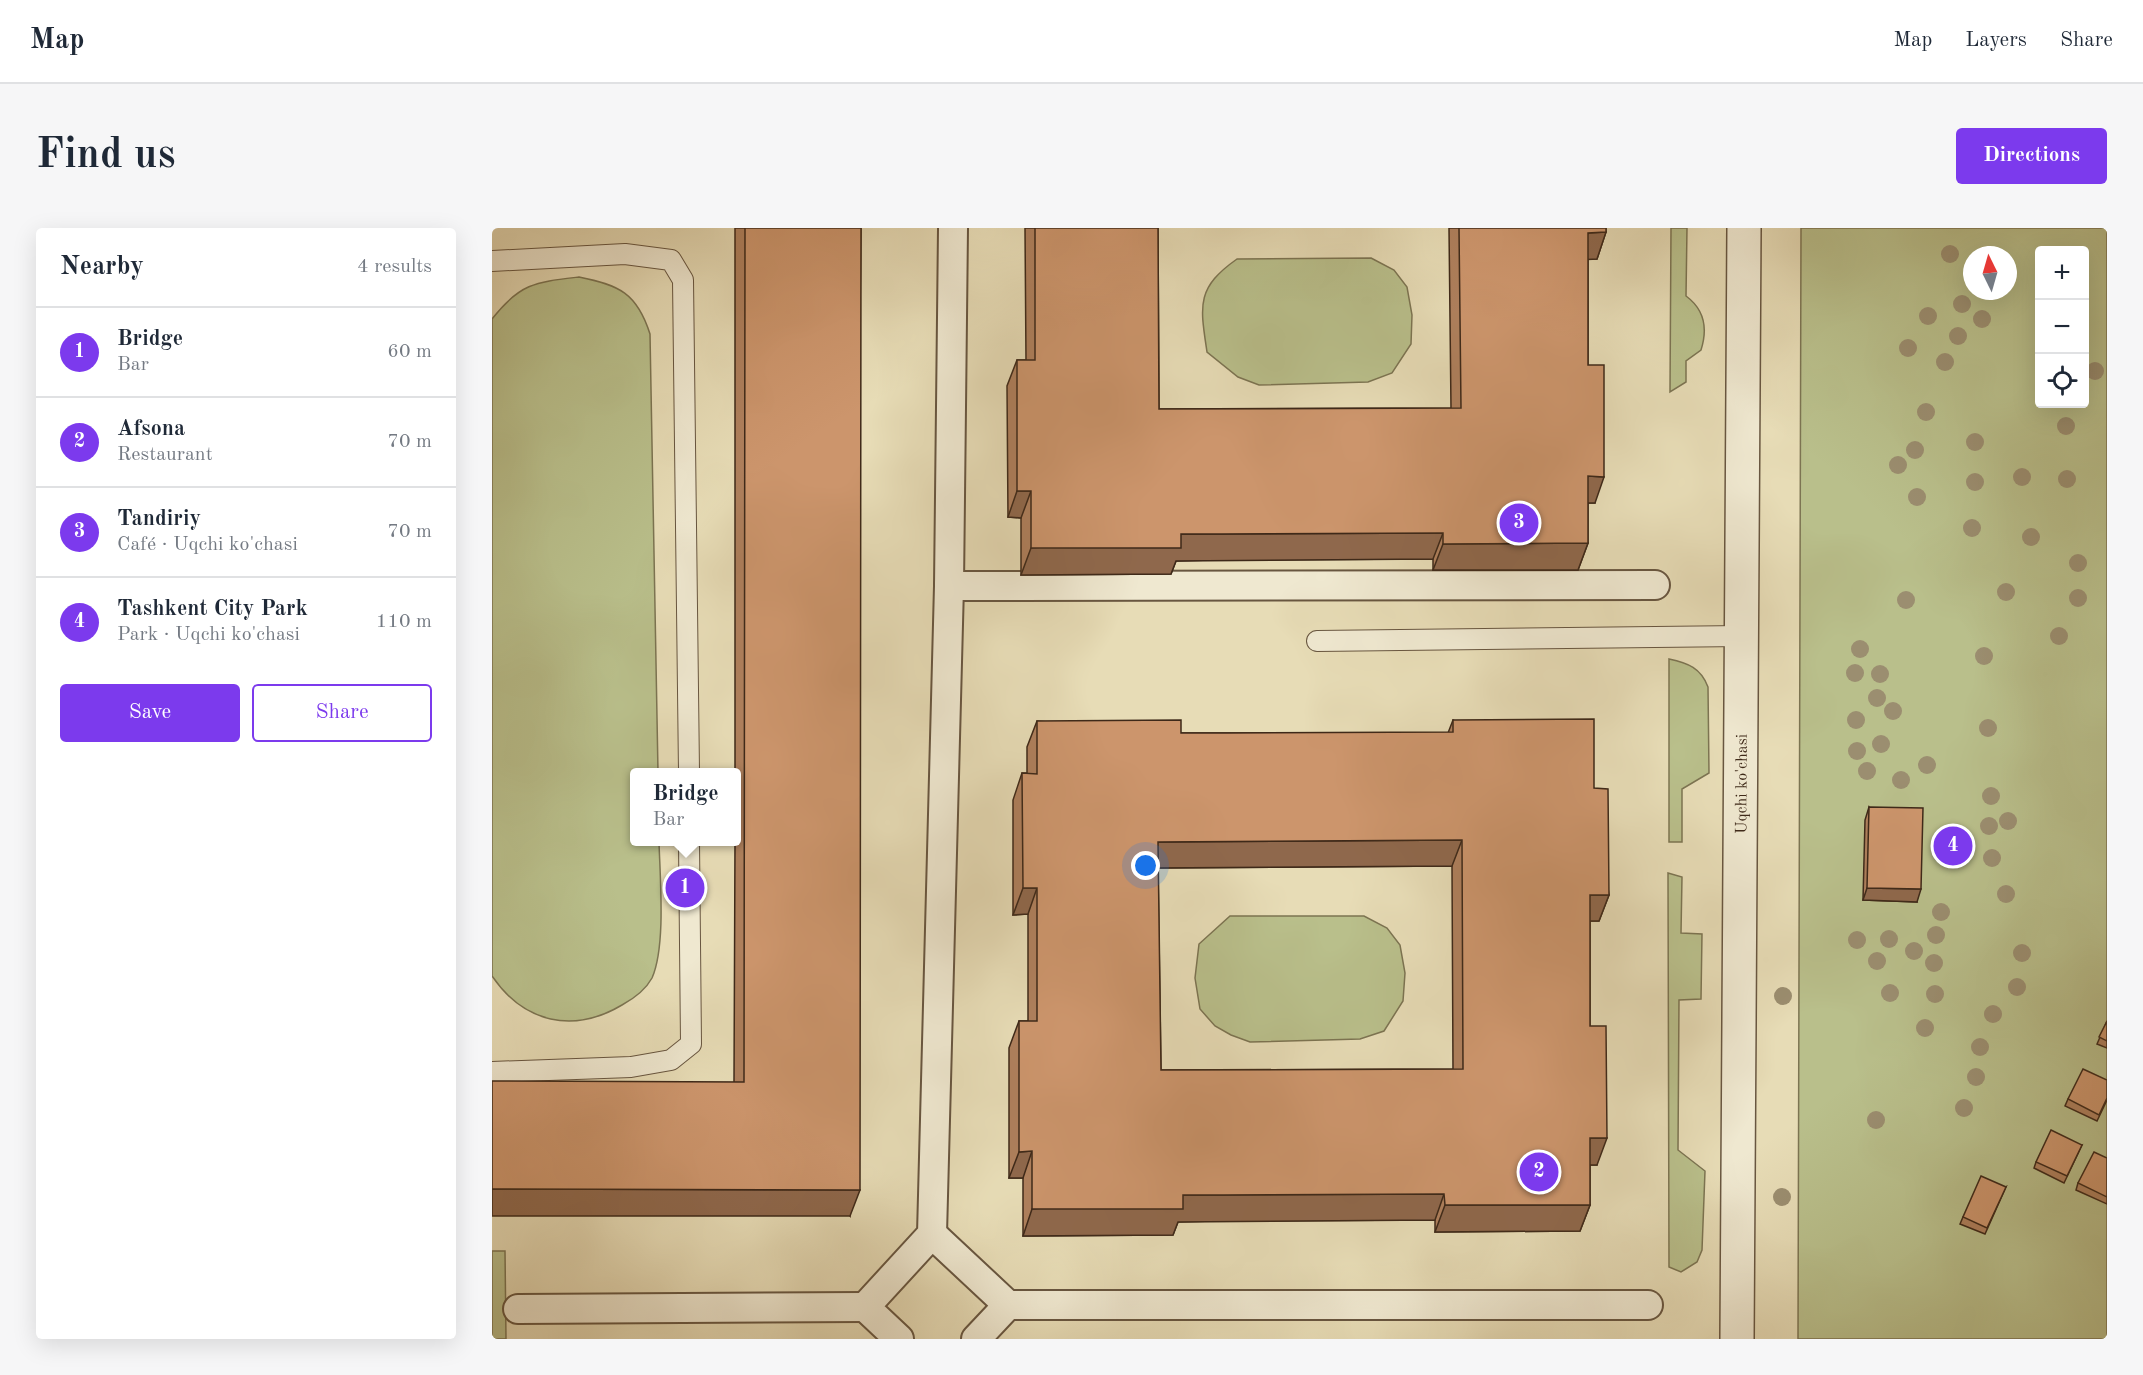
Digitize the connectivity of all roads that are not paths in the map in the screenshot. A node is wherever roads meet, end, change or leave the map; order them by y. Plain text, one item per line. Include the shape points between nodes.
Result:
1 (953, 228) edge
2 (1744, 228) edge
3 (492, 261) edge
4 (1655, 585) dead end
5 (949, 586) junction
6 (1742, 636) junction
7 (1317, 641) dead end
8 (688, 768) edge
9 (689, 846) edge
10 (492, 1072) edge
11 (932, 1234) junction
12 (1008, 1305) junction
13 (1648, 1305) dead end
14 (865, 1307) junction
15 (518, 1309) dead end
16 (899, 1339) edge
17 (976, 1339) edge
18 (1731, 1339) edge
19 (1737, 1339) edge

1 - 5 street
2 - 6 street, Uqchi ko'chasi
3 - 8 lane via 626,254 671,260 683,280
4 - 5 street
5 - 11 street
6 - 7 lane
6 - 19 street, Uqchi ko'chasi
9 - 10 lane via 691,1044 672,1060 632,1067
11 - 12 street
11 - 14 street
12 - 13 street
12 - 17 street
14 - 15 street
14 - 16 street
18 - 19 lane

